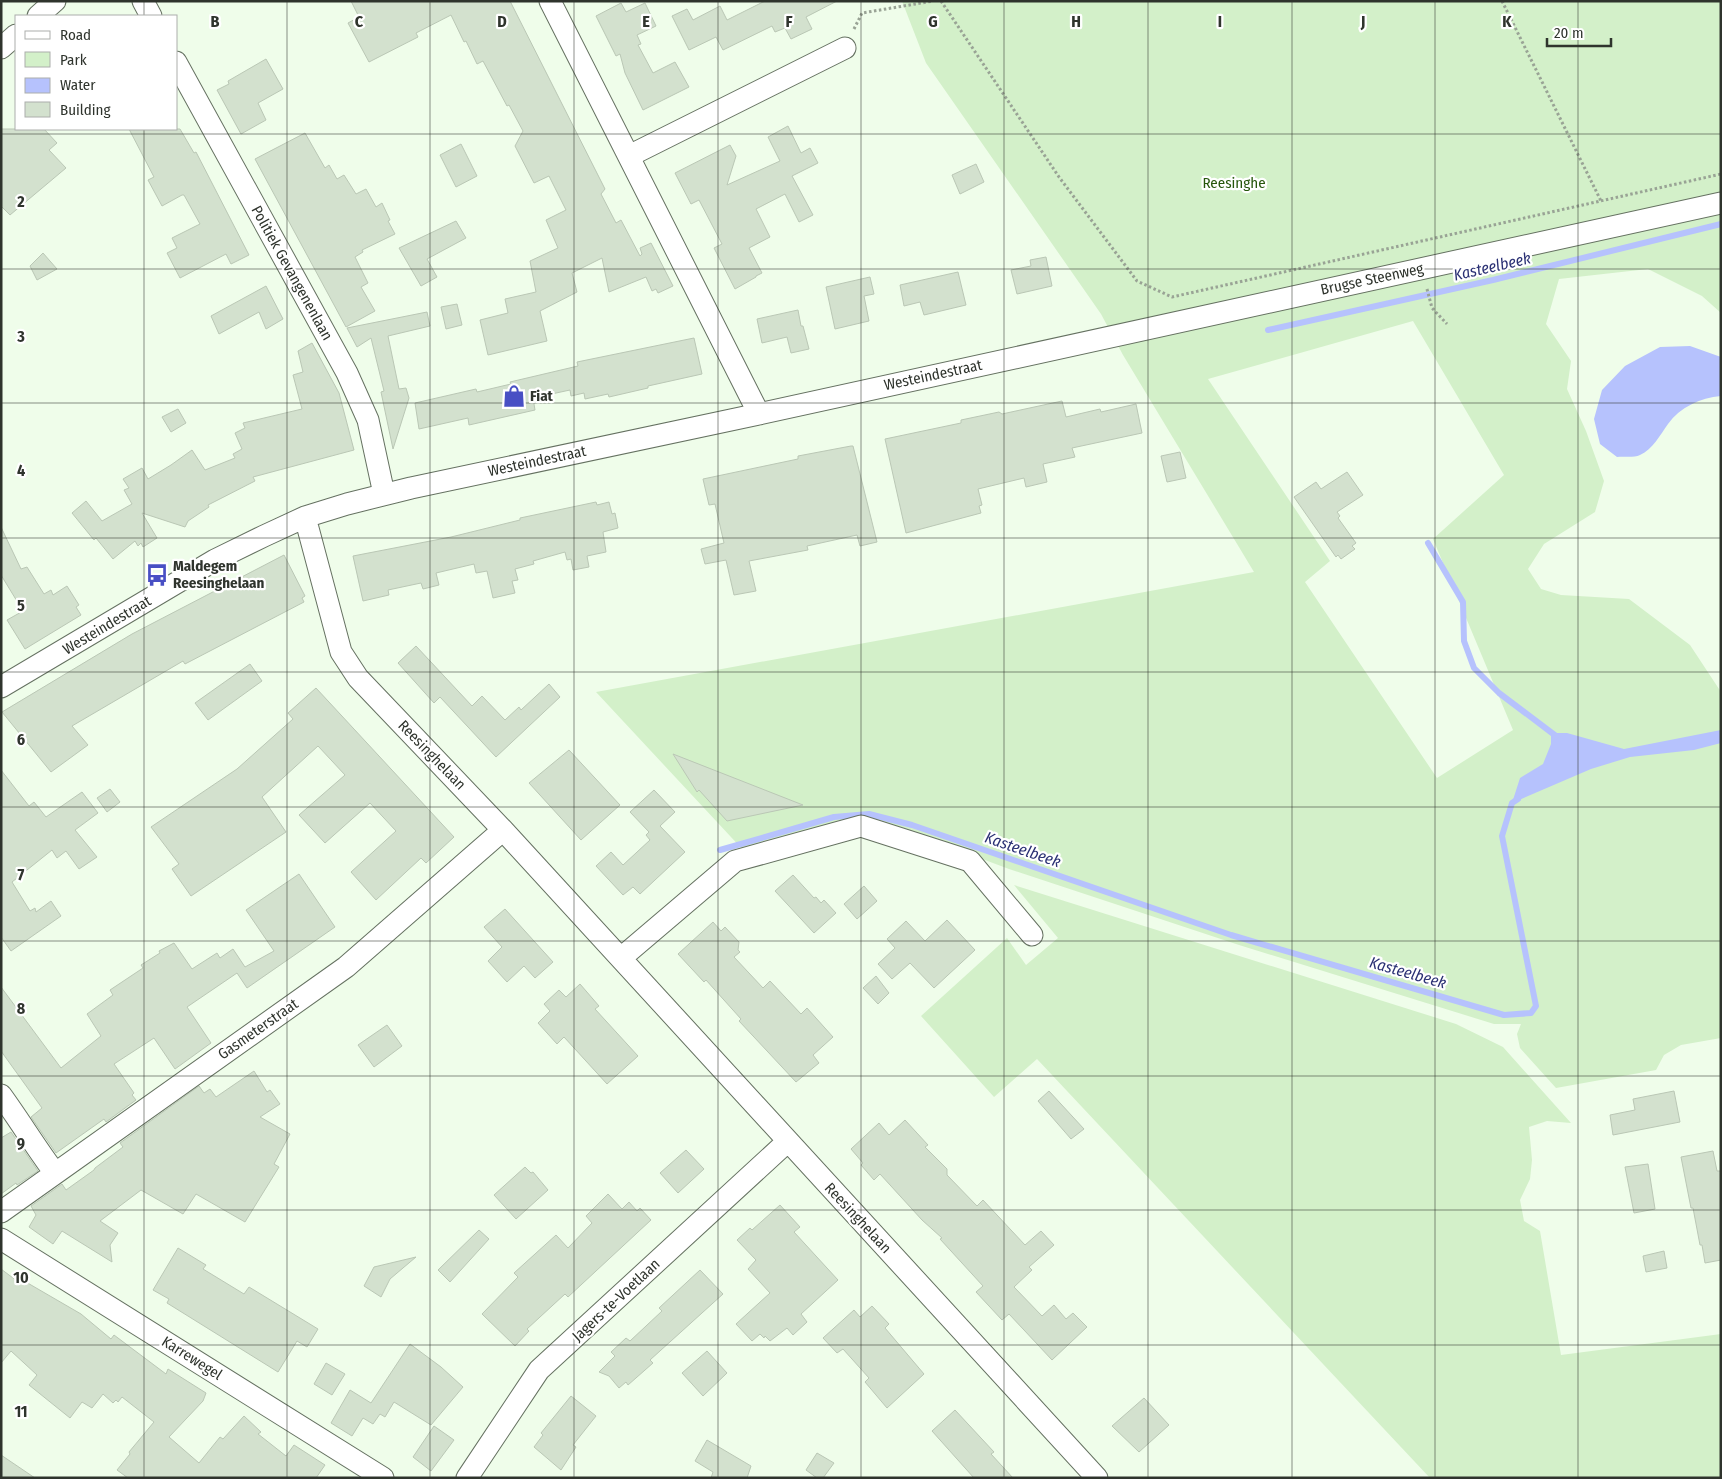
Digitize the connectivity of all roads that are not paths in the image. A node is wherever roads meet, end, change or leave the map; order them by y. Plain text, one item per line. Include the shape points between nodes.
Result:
1 (54, 1) edge
2 (143, 1) edge
3 (550, 1) edge
4 (39, 15) edge
5 (150, 15) edge
6 (15, 36) edge
7 (1, 48) edge
8 (845, 48) road end
9 (178, 66) edge
10 (629, 156) junction
11 (1721, 203) edge
12 (1112, 336) joint
13 (759, 414) junction
14 (384, 494) junction
15 (306, 517) junction
16 (1, 687) edge
17 (503, 830) junction
18 (1032, 935) dead end
19 (621, 958) junction
20 (1, 1095) edge
21 (788, 1141) junction
22 (55, 1173) junction
23 (1, 1212) edge
24 (1, 1239) edge
25 (383, 1478) edge
26 (467, 1478) edge
27 (1096, 1478) edge

1 - 4 street
2 - 5 street
3 - 10 street
6 - 7 street
8 - 10 street
9 - 14 street, Politiek Gevangenenlaan via 347,373 368,420
10 - 13 street
11 - 12 street, Brugse Steenweg
12 - 13 street, Westeindestraat
13 - 14 street, Westeindestraat
14 - 15 street, Westeindestraat
15 - 16 street, Westeindestraat via 215,560
15 - 17 street, Reesinghelaan via 341,652 358,678
17 - 19 street, Reesinghelaan
17 - 22 street, Gasmeterstraat via 346,967
18 - 19 street via 970,861 861,826 735,861
19 - 21 street, Reesinghelaan
20 - 22 street
21 - 26 street, Jagers-te-Voetlaan via 539,1370
21 - 27 street, Reesinghelaan
22 - 23 street, Gasmeterstraat
24 - 25 street, Karrewegel

